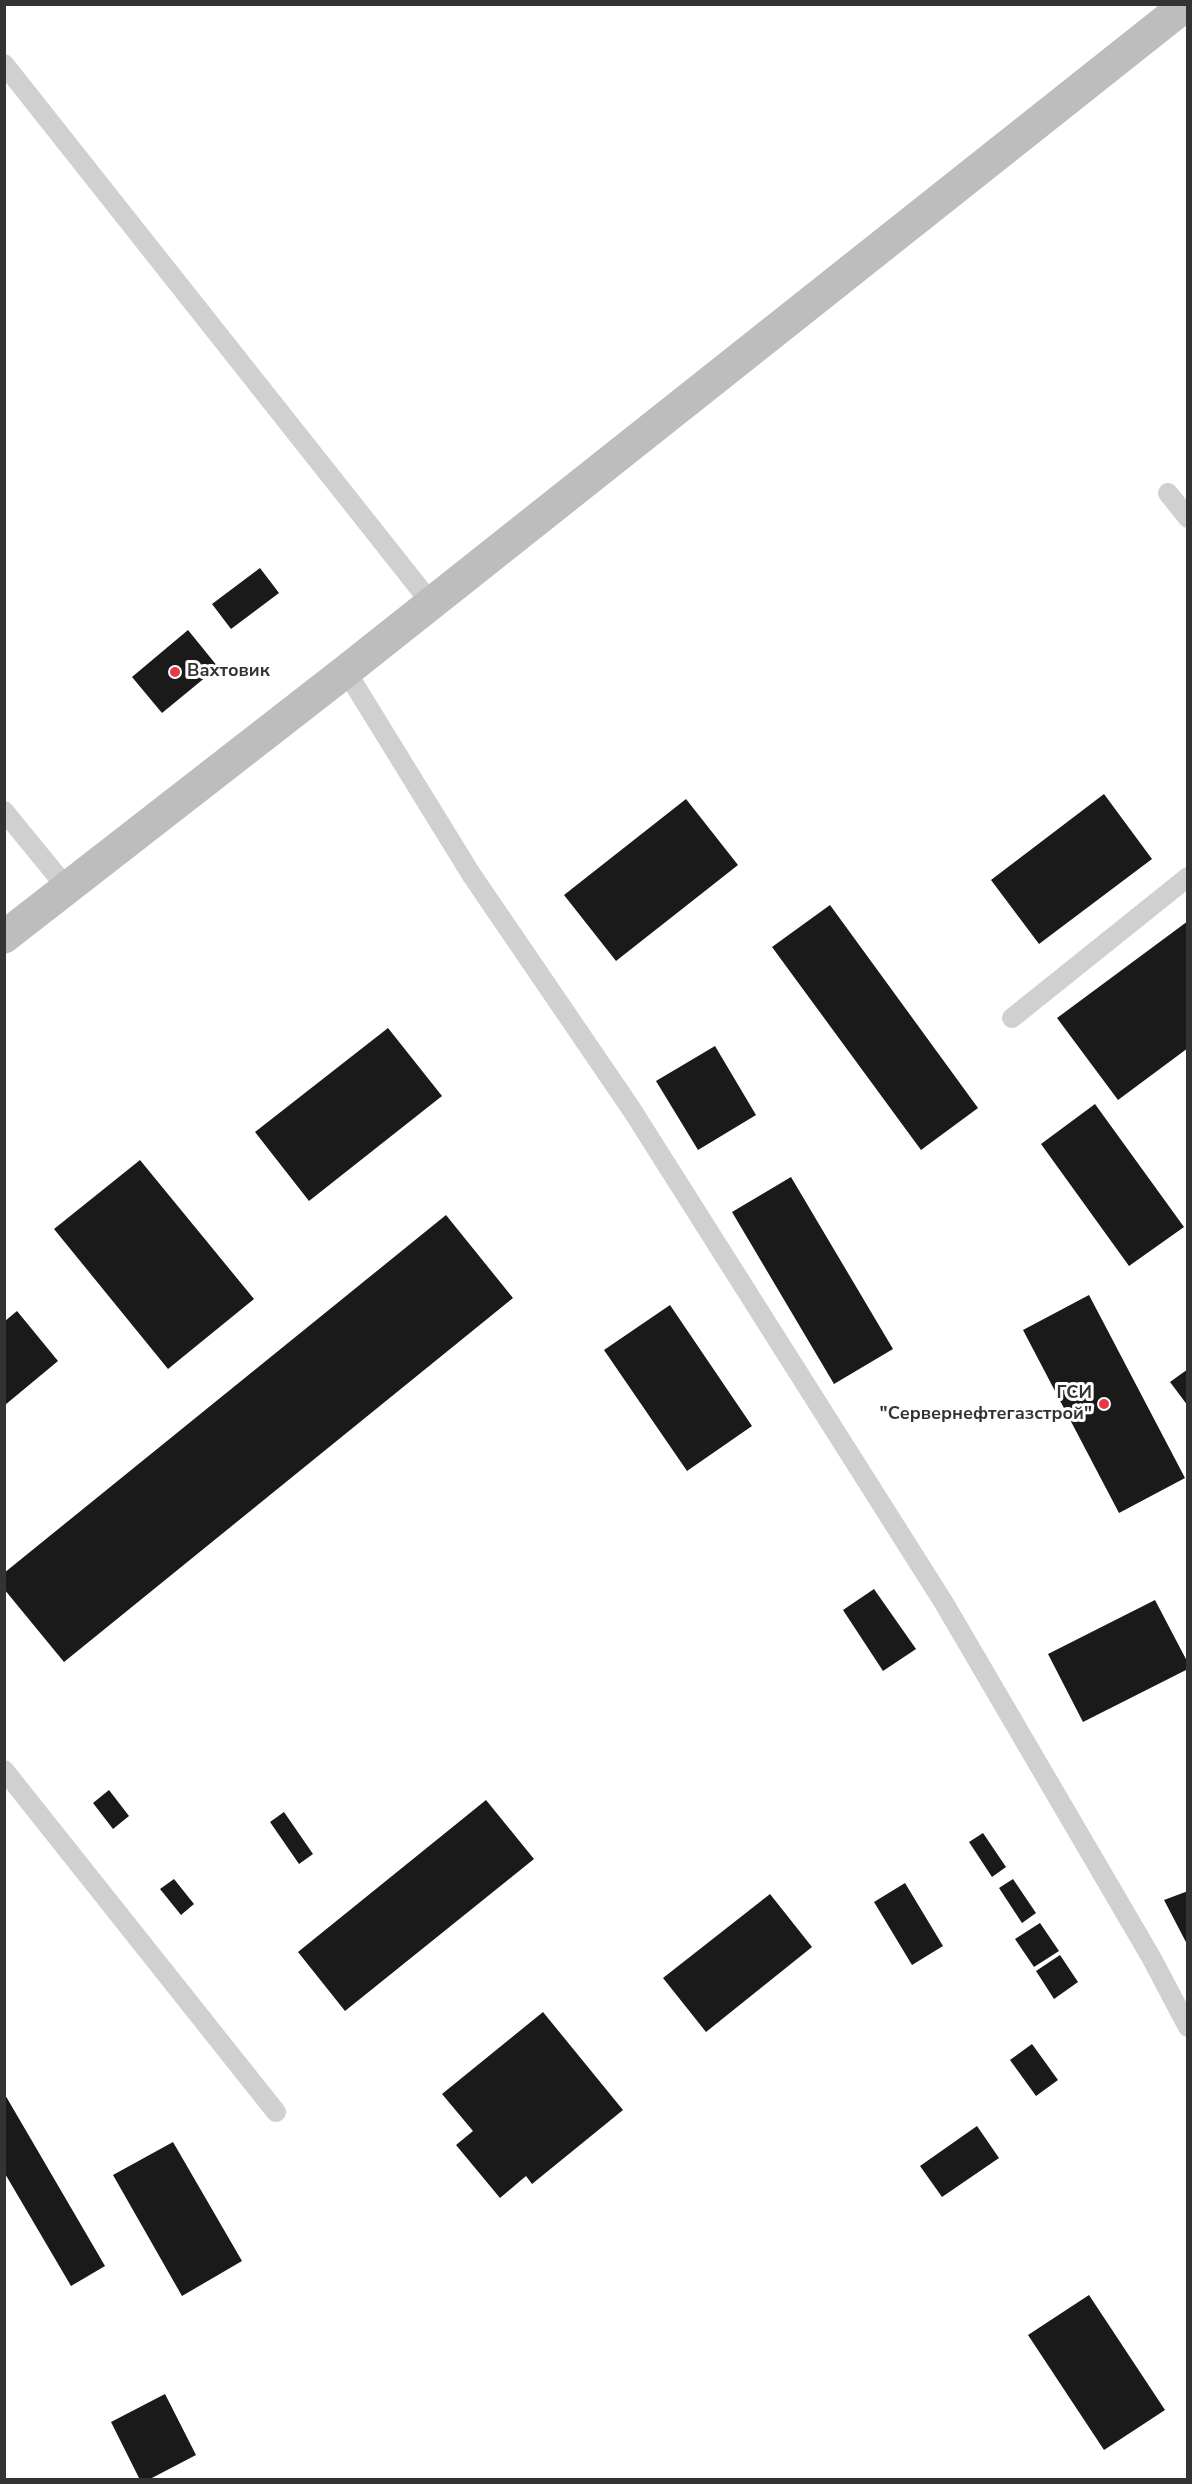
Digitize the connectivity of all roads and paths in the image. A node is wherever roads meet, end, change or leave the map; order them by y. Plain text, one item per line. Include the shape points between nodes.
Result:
1 (1187, 4) edge
2 (4, 64) edge
3 (1168, 493) dead end
4 (1188, 518) edge
5 (431, 603) junction
6 (346, 671) junction
7 (4, 810) edge
8 (1188, 877) edge
9 (67, 888) junction
10 (4, 937) edge
11 (1012, 1018) dead end
12 (4, 1770) edge
13 (1188, 2027) edge
14 (276, 2112) dead end

1 - 5 street
2 - 5 lane
3 - 4 lane
5 - 6 street
6 - 9 street
6 - 13 lane via 471,874 632,1110 944,1603
7 - 9 lane
8 - 11 lane
9 - 10 street
12 - 14 lane

